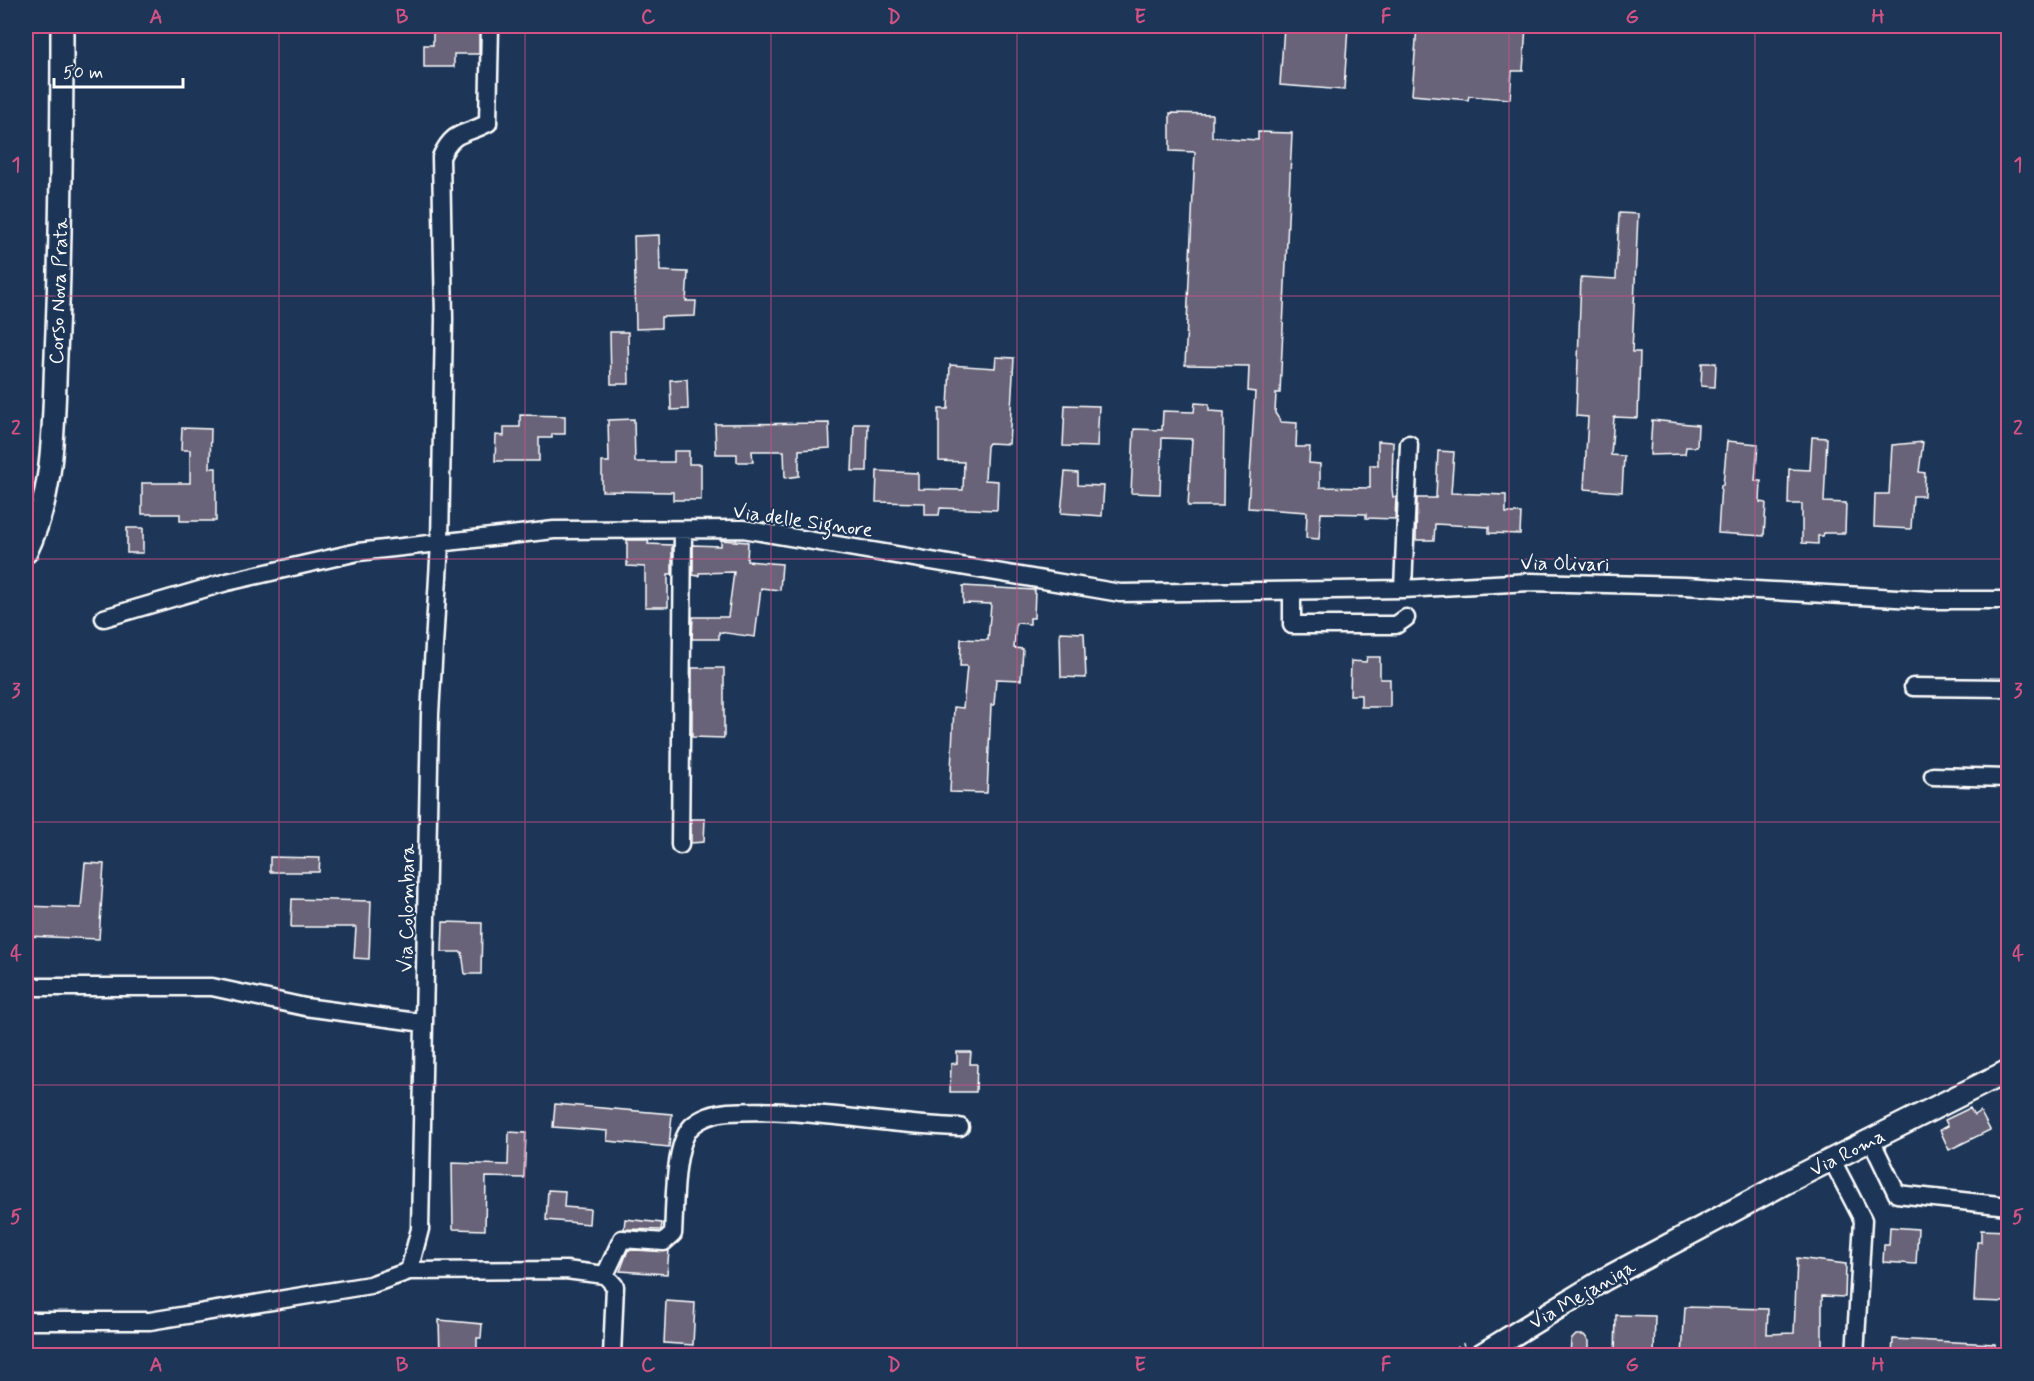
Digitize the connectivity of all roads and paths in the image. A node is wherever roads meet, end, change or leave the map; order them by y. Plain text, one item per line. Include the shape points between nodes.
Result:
1 (62, 26) edge
2 (490, 26) edge
3 (1408, 444) dead end
4 (683, 530) junction
5 (440, 543) junction
6 (26, 552) edge
7 (1403, 589) junction
8 (1292, 591) junction
9 (1120, 593) joint
10 (2008, 600) edge
11 (104, 618) dead end
12 (1406, 618) dead end
13 (1913, 687) dead end
14 (2008, 688) edge
15 (1933, 776) dead end
16 (2008, 778) edge
17 (680, 845) dead end
18 (26, 987) edge
19 (424, 1023) junction
20 (2008, 1071) edge
21 (960, 1127) dead end
22 (1871, 1140) junction
23 (1832, 1160) junction
24 (2008, 1206) edge
25 (1686, 1236) joint
26 (409, 1271) junction
27 (605, 1275) junction
28 (26, 1321) edge
29 (612, 1356) edge
30 (1479, 1356) edge
31 (1855, 1356) edge

1 - 6 main road, Corso Nova Prata via 61,200 50,474
2 - 5 street, Via Colombara via 488,123 460,132 448,142 441,157 444,319
3 - 7 street
4 - 5 street, Via delle Signore via 554,530
4 - 9 street, Via delle Signore via 743,529
4 - 17 street
5 - 11 street, Via delle Signore via 358,552 227,582
5 - 19 street, Via Colombara via 430,714
7 - 8 street, Via Olivari
7 - 10 street, Via Olivari via 1530,582
8 - 9 street, Via Olivari
8 - 12 street via 1292,625 1396,625
13 - 14 street
15 - 16 street
18 - 19 street via 212,987 305,1006
19 - 26 street, Via Colombara via 420,1229
20 - 22 main road, Via Roma
21 - 27 street via 780,1113 726,1112 701,1119 683,1143 673,1234 664,1242 622,1239
22 - 23 main road, Via Roma
22 - 24 street via 1897,1194
23 - 25 main road, Via Roma
23 - 31 street via 1863,1220
25 - 30 main road, Via Mejaniga via 1605,1279
26 - 27 street via 566,1270
26 - 28 street via 370,1285 150,1321
27 - 29 street via 615,1286

